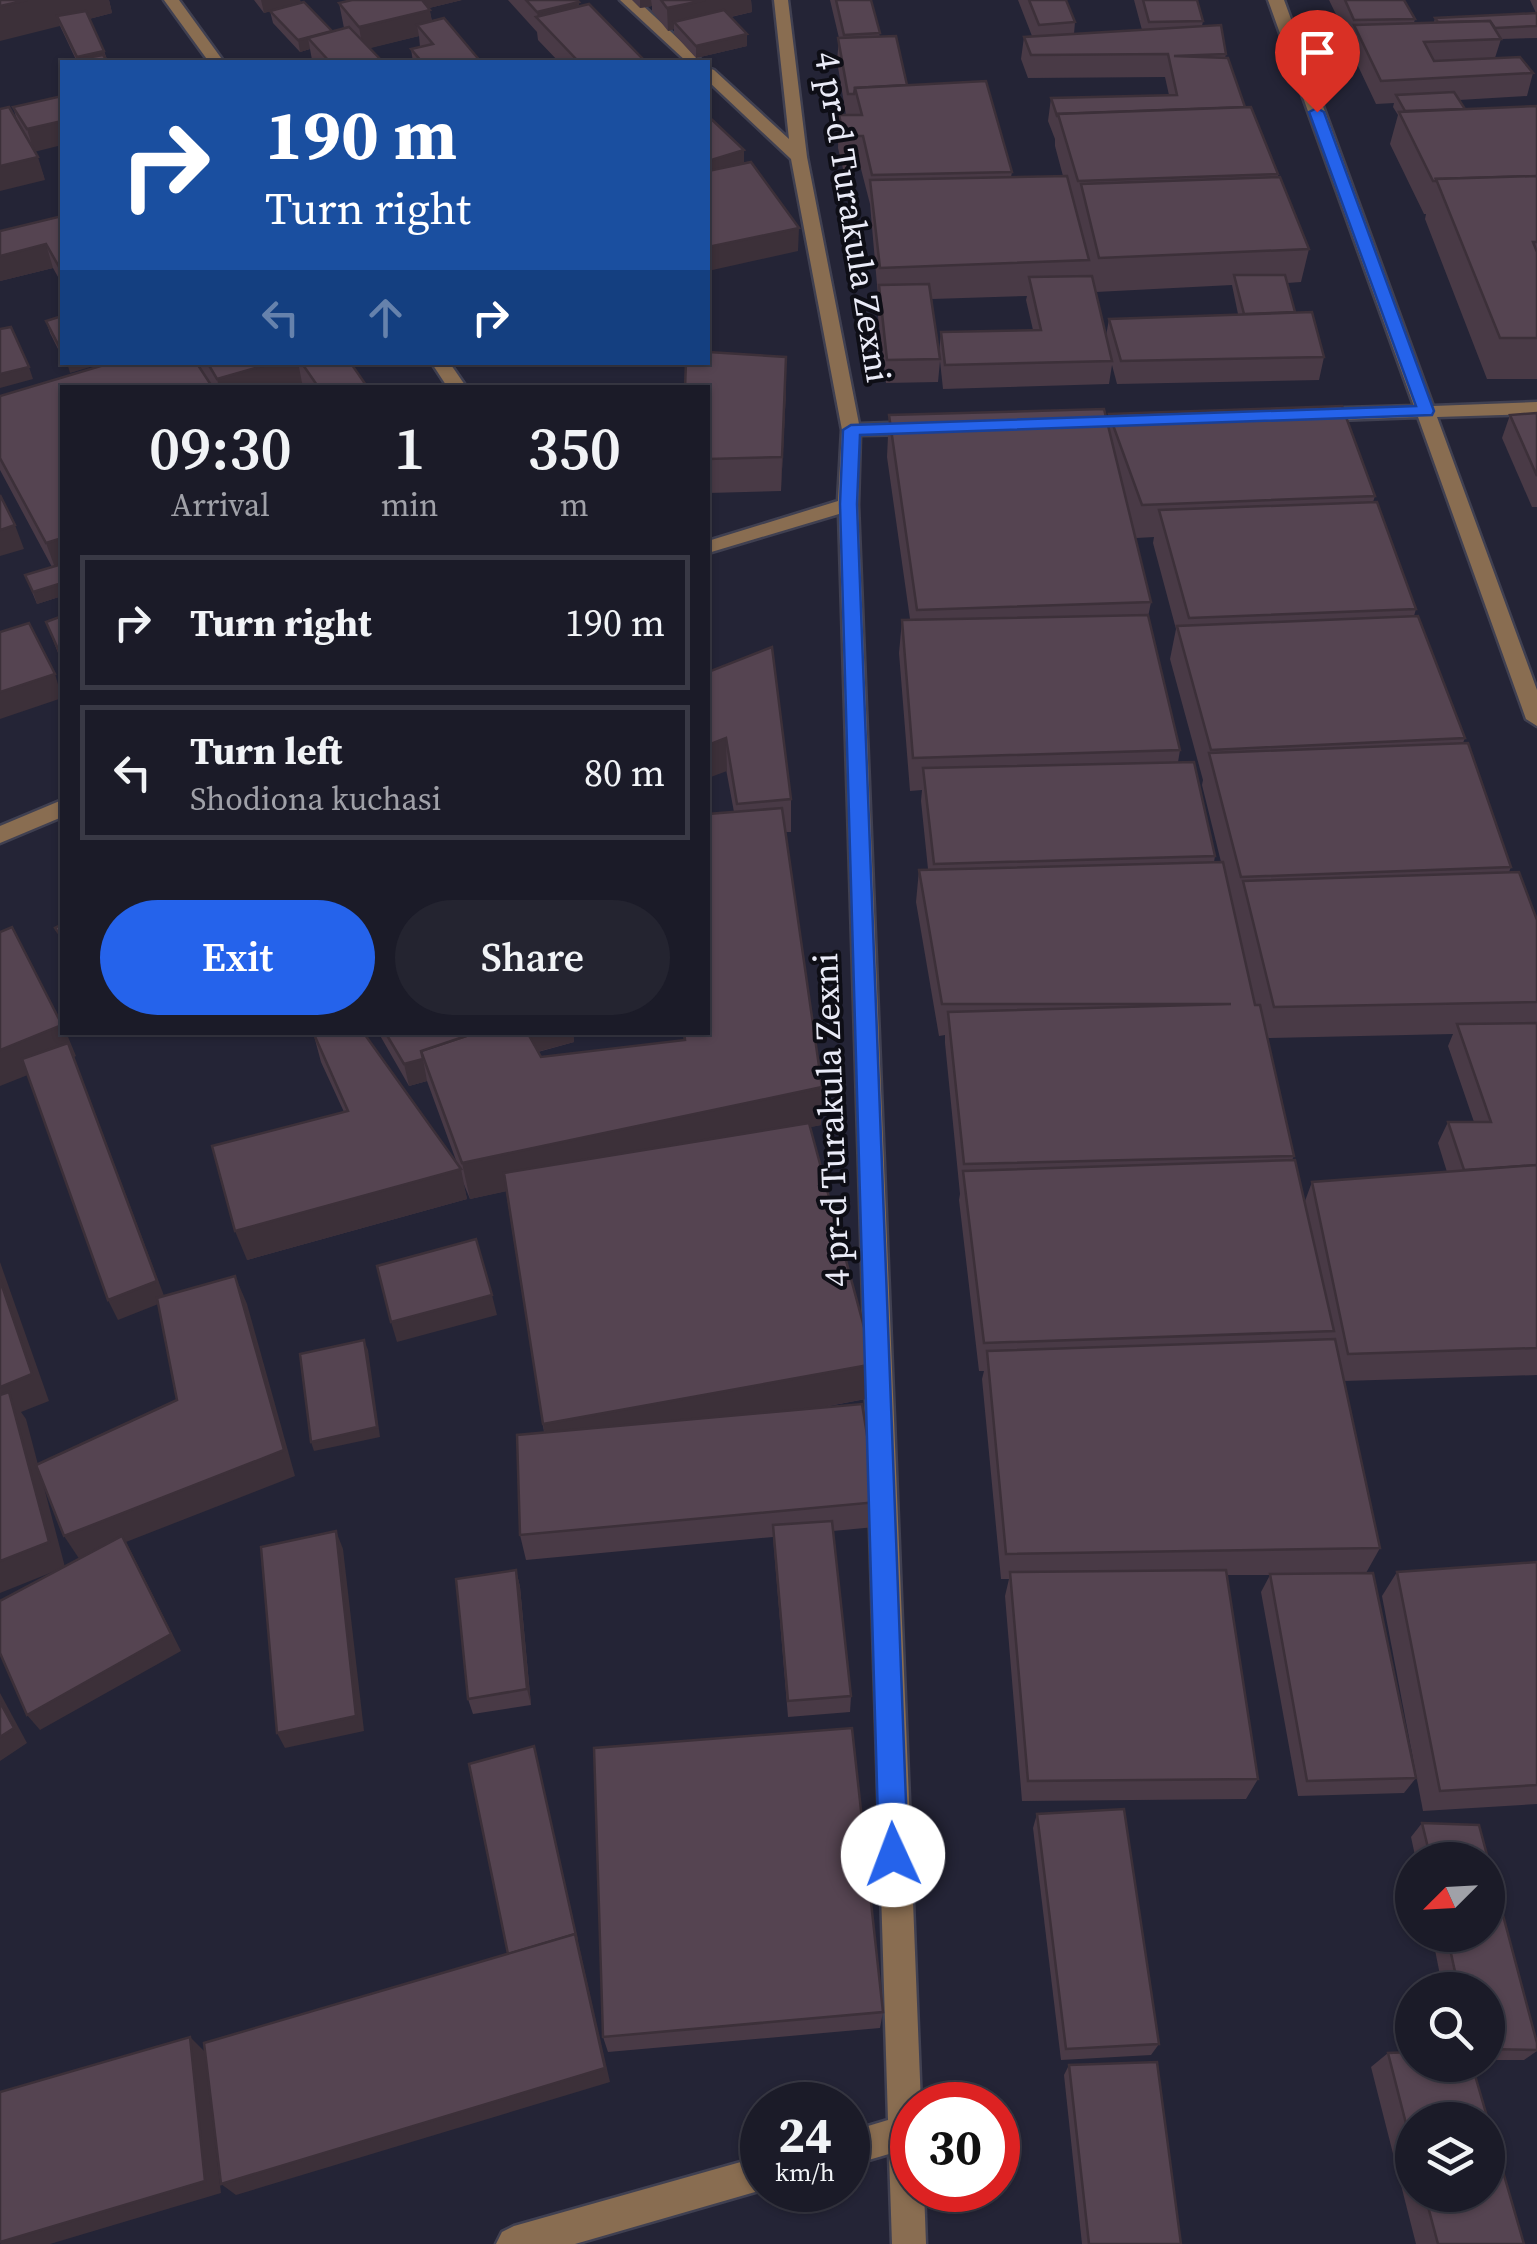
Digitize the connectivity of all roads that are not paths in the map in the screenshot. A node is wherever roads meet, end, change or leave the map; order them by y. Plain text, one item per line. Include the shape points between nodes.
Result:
1 (170, 0) edge
2 (628, 0) edge
3 (781, 0) edge
4 (1276, 0) edge
5 (215, 60) edge
6 (694, 60) edge
7 (710, 75) edge
8 (799, 157) junction
9 (1537, 408) edge
10 (1426, 411) junction
11 (1287, 416) edge
12 (950, 427) edge
13 (851, 430) junction
14 (848, 504) junction
15 (710, 546) edge
16 (1537, 719) edge
17 (60, 809) edge
18 (0, 835) edge
19 (900, 2082) edge
20 (740, 2179) edge
21 (907, 2212) edge
22 (514, 2244) edge
23 (909, 2244) edge

1 - 5 street
2 - 6 street
3 - 8 street, 4 pr-d Turakula Zexni
4 - 10 street
7 - 8 street
8 - 13 street, 4 pr-d Turakula Zexni
9 - 10 street
10 - 11 street
10 - 16 street
12 - 13 street
13 - 14 street, 4 pr-d Turakula Zexni
14 - 15 street
14 - 19 street, 4 pr-d Turakula Zexni
17 - 18 street
20 - 22 street
21 - 23 street, 4 pr-d Turakula Zexni

